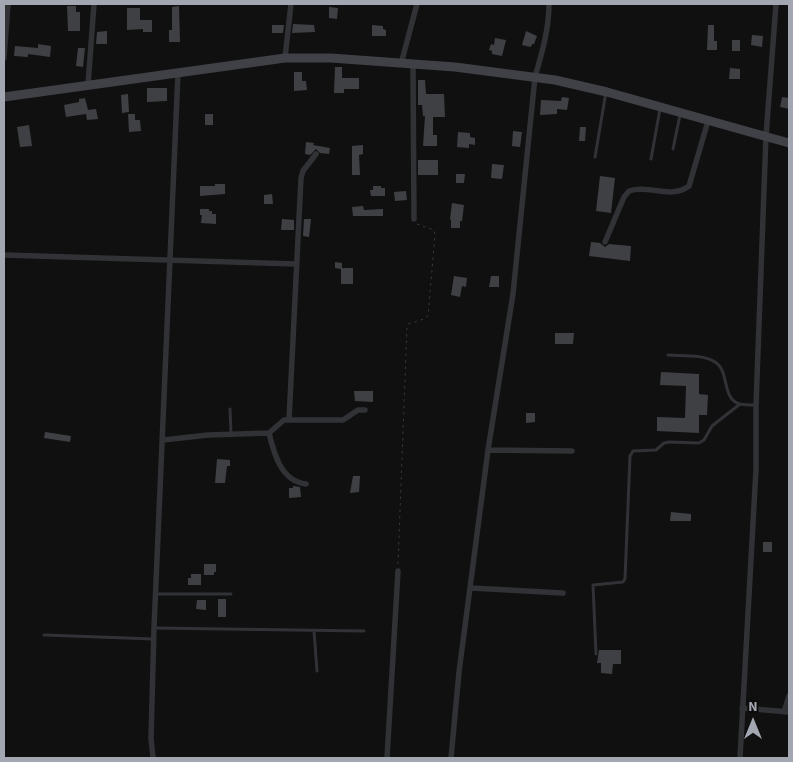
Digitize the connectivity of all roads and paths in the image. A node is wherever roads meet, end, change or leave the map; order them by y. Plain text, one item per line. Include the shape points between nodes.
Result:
1 (8, 4) edge
2 (94, 4) edge
3 (291, 4) edge
4 (417, 4) edge
5 (550, 4) edge
6 (776, 4) edge
7 (4, 58) edge
8 (285, 58) junction
9 (401, 64) junction
10 (413, 65) junction
11 (178, 73) junction
12 (535, 77) junction
13 (88, 85) junction
14 (606, 92) junction
15 (4, 97) edge
16 (660, 106) junction
17 (681, 112) junction
18 (708, 121) junction
19 (766, 136) junction
20 (789, 142) edge
21 (673, 149) dead end
22 (316, 154) dead end
23 (595, 158) dead end
24 (651, 159) dead end
25 (414, 219) joint
26 (605, 242) dead end
27 (4, 255) edge
28 (170, 259) junction
29 (296, 264) junction
30 (668, 355) dead end
31 (740, 404) junction
32 (756, 405) junction
33 (230, 409) dead end
34 (365, 410) dead end
35 (289, 420) junction
36 (269, 433) junction
37 (231, 434) junction
38 (163, 440) junction
39 (488, 450) junction
40 (572, 451) dead end
41 (306, 484) dead end
42 (398, 571) joint
43 (471, 588) junction
44 (563, 593) dead end
45 (156, 594) junction
46 (231, 594) dead end
47 (154, 628) junction
48 (314, 631) junction
49 (364, 631) dead end
50 (44, 635) dead end
51 (154, 639) junction
52 (596, 654) dead end
53 (317, 670) dead end
54 (789, 696) edge
55 (742, 708) junction
56 (786, 712) edge
57 (153, 758) edge
58 (387, 758) edge
59 (451, 758) edge
60 (740, 758) edge

1 - 7 street
2 - 13 street
3 - 8 street
4 - 9 street
5 - 12 street via 544,47
6 - 19 street
8 - 9 street
8 - 11 street
9 - 10 street
10 - 12 street
10 - 25 street
11 - 13 street
11 - 28 street
12 - 14 street
12 - 39 street via 513,294
13 - 15 street
14 - 16 street
14 - 23 lane
16 - 17 street
16 - 24 lane
17 - 18 street
17 - 21 lane
18 - 19 street
18 - 26 street via 689,186 672,193 642,189 629,191
19 - 20 street
19 - 32 street
22 - 29 street via 301,178
25 - 42 path via 418,225 434,230 435,235 428,316 406,327
27 - 28 street
28 - 29 street
28 - 38 street
29 - 35 street
30 - 31 lane via 714,361 724,372 730,396
31 - 32 lane
31 - 52 lane via 712,426 699,443 664,443 656,450 633,451 630,456 625,579 594,585
32 - 55 street via 756,469
33 - 37 lane
34 - 35 street via 358,410 343,420
35 - 36 street
36 - 37 street
36 - 41 street via 284,473 291,480
37 - 38 street
38 - 45 street
39 - 40 street
39 - 43 street
42 - 58 street
43 - 44 street
43 - 59 street
45 - 46 lane
45 - 47 street
47 - 48 lane
47 - 51 street
48 - 49 lane
48 - 53 lane
50 - 51 lane
51 - 57 street via 150,738
54 - 56 street
55 - 56 street
55 - 60 street

